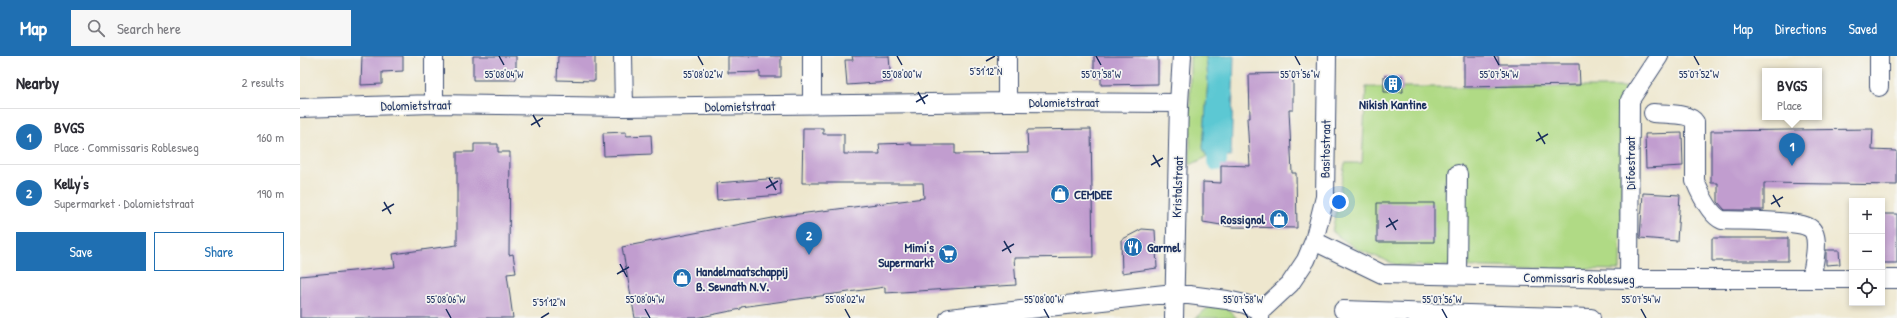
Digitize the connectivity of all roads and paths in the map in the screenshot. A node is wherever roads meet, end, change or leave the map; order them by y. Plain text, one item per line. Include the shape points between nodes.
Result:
1 (434, 56) edge
2 (623, 56) edge
3 (812, 56) edge
4 (1007, 56) edge
5 (1182, 56) edge
6 (1327, 56) edge
7 (1659, 56) edge
8 (1879, 56) edge
9 (1879, 87) dead end
10 (1007, 102) junction
11 (1179, 103) junction
12 (434, 104) junction
13 (812, 105) junction
14 (624, 107) junction
15 (300, 108) edge
16 (1653, 114) dead end
17 (1458, 174) dead end
18 (1314, 240) junction
19 (1457, 275) junction
20 (1629, 279) junction
21 (1811, 279) junction
22 (1849, 279) edge
23 (1885, 279) edge
24 (1897, 279) edge
25 (1174, 293) junction
26 (1343, 310) dead end
27 (1260, 314) edge
28 (949, 318) edge
29 (1174, 318) edge
30 (1591, 318) edge

1 - 12 street
2 - 14 street
3 - 13 street
4 - 10 street
5 - 11 street, Kristalstraat
6 - 18 street, Basitostraat via 1324,197
7 - 20 street, Difoestraat via 1630,100
8 - 9 street
10 - 11 street, Dolomietstraat
10 - 13 street, Dolomietstraat
11 - 25 street, Kristalstraat
12 - 14 street, Dolomietstraat
12 - 15 street, Dolomietstraat
13 - 14 street, Dolomietstraat
16 - 21 street via 1694,119 1696,181 1698,189 1716,217 1722,220 1807,226 1812,230 1815,235 1815,256
17 - 19 street
18 - 19 street, Commissaris Roblesweg via 1382,274
18 - 27 street, Basitostraat via 1306,260 1290,284
19 - 20 street, Commissaris Roblesweg
20 - 21 street, Commissaris Roblesweg
21 - 22 street, Commissaris Roblesweg
23 - 24 street
25 - 27 street via 1245,304
25 - 28 street
25 - 29 street, Kristalstraat
26 - 30 street

